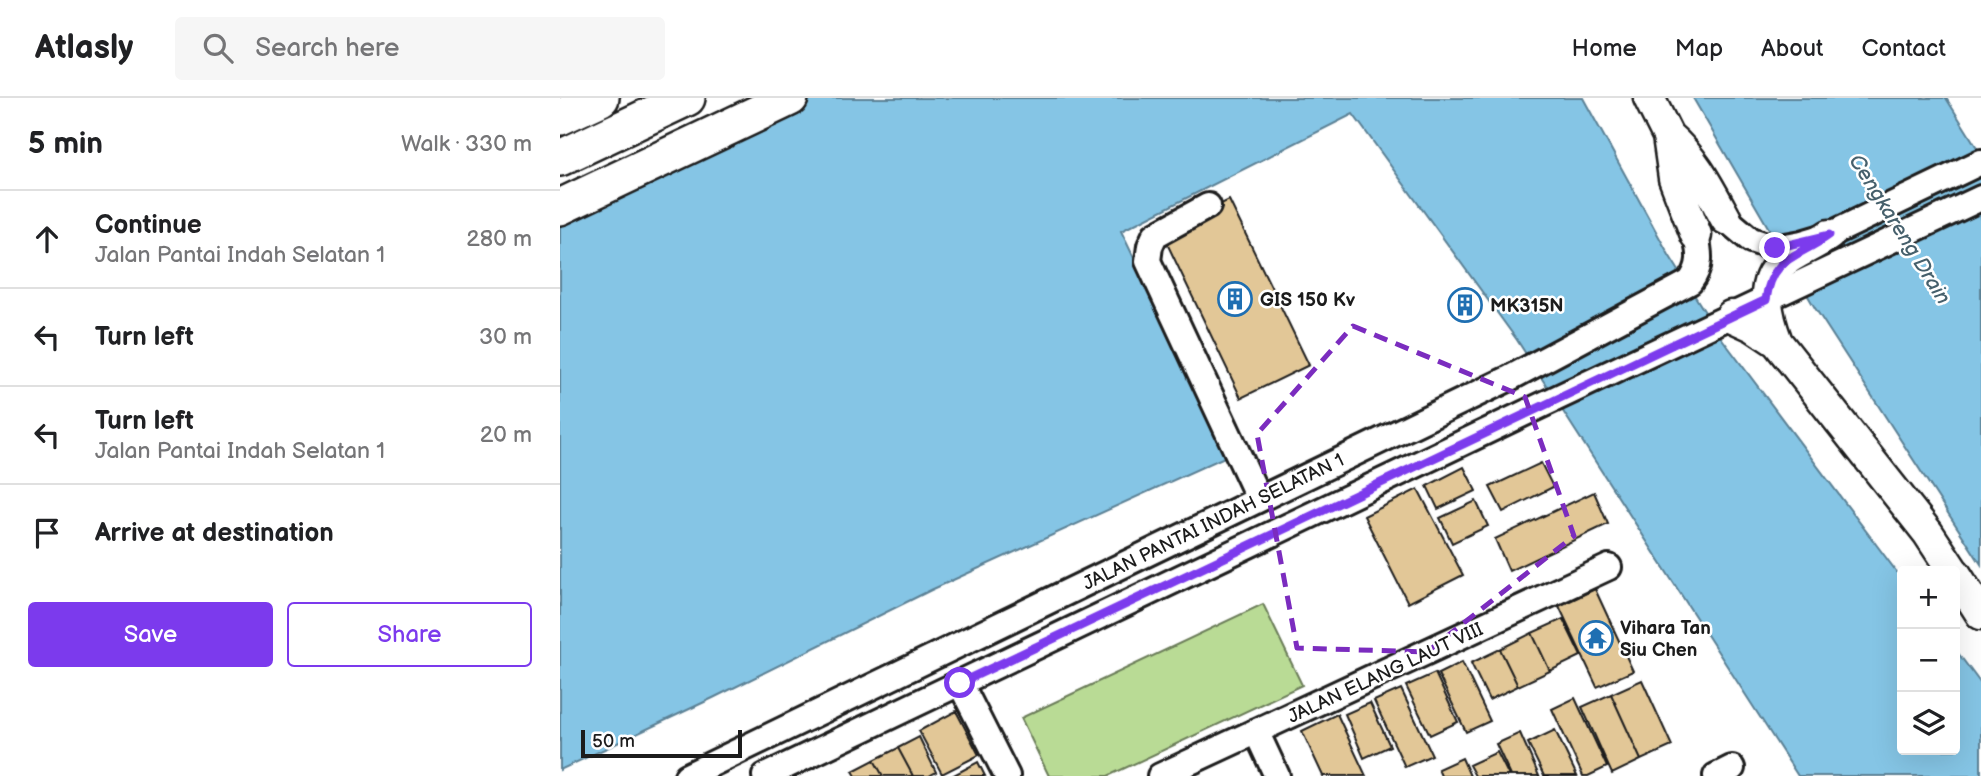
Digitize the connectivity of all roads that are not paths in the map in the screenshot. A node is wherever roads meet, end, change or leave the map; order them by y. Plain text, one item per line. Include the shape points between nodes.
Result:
1 (601, 98) edge
2 (687, 98) edge
3 (790, 98) edge
4 (1649, 98) edge
5 (560, 117) edge
6 (1668, 136) junction
7 (560, 158) edge
8 (1981, 162) edge
9 (1981, 198) edge
10 (1208, 206) dead end
11 (560, 207) edge
12 (1726, 219) joint
13 (1696, 235) joint
14 (1829, 235) joint
15 (1784, 265) junction
16 (1766, 300) junction
17 (1724, 319) junction
18 (1777, 342) junction
19 (1259, 499) junction
20 (1950, 566) edge
21 (1609, 567) dead end
22 (1960, 581) edge
23 (1981, 614) edge
24 (960, 683) junction
25 (1256, 731) junction
26 (718, 769) edge
27 (687, 776) edge
28 (765, 776) edge
29 (1007, 776) edge
30 (1160, 776) edge
31 (1277, 776) edge

1 - 5 highway
2 - 7 highway
3 - 11 highway
4 - 6 main road
6 - 12 main road via 1697,165
6 - 13 main road via 1674,178
8 - 14 street
9 - 15 street
10 - 19 street via 1155,235 1148,261
12 - 15 street
13 - 19 street, JALAN PANTAI INDAH SELATAN 1 via 1699,270 1690,282 1508,379
14 - 15 main road
15 - 16 main road via 1773,273
16 - 17 street, JALAN PANTAI INDAH SELATAN 1
16 - 18 main road
17 - 18 main road via 1753,326
17 - 24 street, JALAN PANTAI INDAH SELATAN 1
18 - 20 main road
19 - 26 street, JALAN PANTAI INDAH SELATAN 1
21 - 25 street, JALAN ELANG LAUT VIII
22 - 23 main road
24 - 28 street, JALAN PANTAI INDAH SELATAN 1
24 - 29 street
25 - 30 street, JALAN ELANG LAUT VIII
25 - 31 street
26 - 27 street, JALAN PANTAI INDAH SELATAN 1

